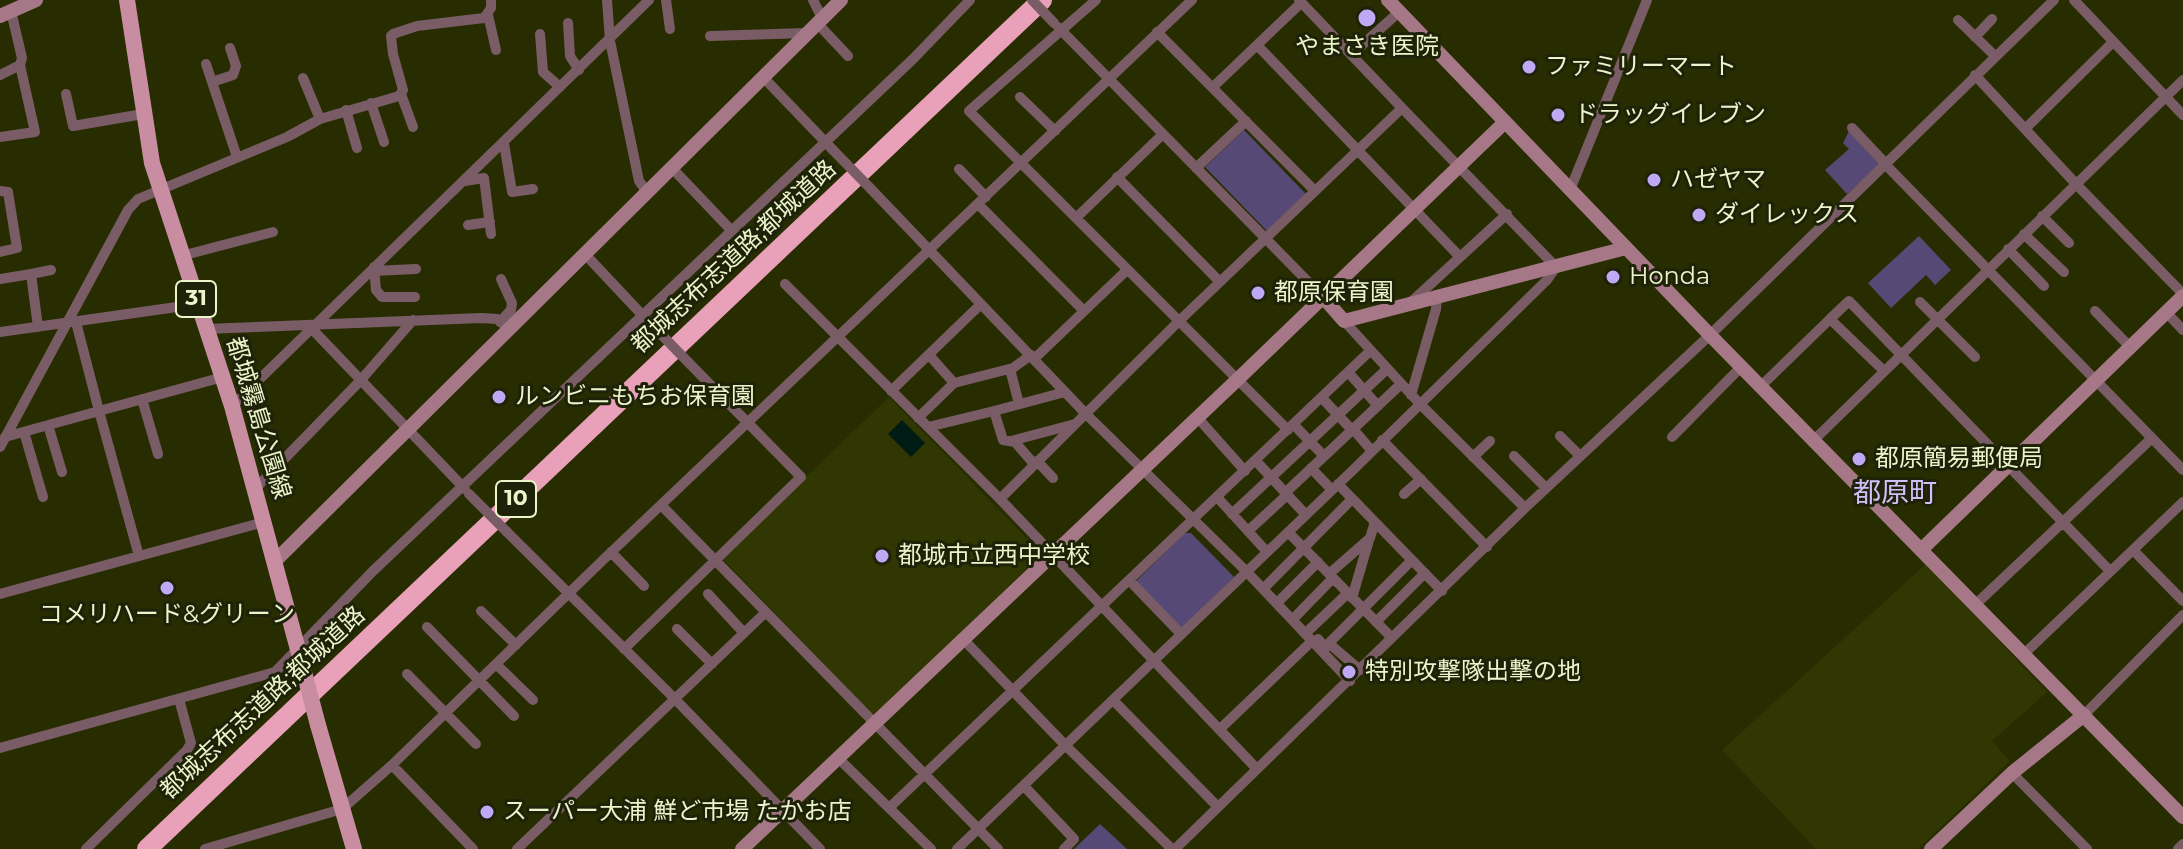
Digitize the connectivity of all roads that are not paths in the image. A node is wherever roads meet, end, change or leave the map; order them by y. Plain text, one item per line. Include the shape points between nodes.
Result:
1 (36, 0) edge
2 (127, 0) edge
3 (491, 0) edge
4 (607, 0) edge
5 (649, 0) edge
6 (666, 0) edge
7 (813, 0) edge
8 (841, 0) edge
9 (970, 0) edge
10 (1023, 0) edge
11 (1032, 0) edge
12 (1042, 0) edge
13 (1054, 0) edge
14 (1096, 0) edge
15 (1192, 0) edge
16 (1388, 0) edge
17 (1647, 0) edge
18 (2054, 0) edge
19 (2074, 0) edge
20 (1300, 1) edge
21 (1399, 12) junction
22 (6, 14) edge
23 (488, 15) junction
24 (1992, 19) dead end
25 (1958, 20) dead end
26 (568, 23) dead end
27 (815, 25) junction
28 (1058, 27) junction
29 (670, 29) dead end
30 (1157, 32) junction
31 (540, 34) dead end
32 (710, 36) dead end
33 (1975, 37) junction
34 (610, 41) junction
35 (2113, 42) junction
36 (1257, 45) junction
37 (230, 48) dead end
38 (496, 50) dead end
39 (1352, 54) junction
40 (848, 56) dead end
41 (1995, 56) junction
42 (206, 64) dead end
43 (20, 65) junction
44 (579, 70) junction
45 (0, 75) edge
46 (1975, 75) junction
47 (763, 77) junction
48 (303, 78) dead end
49 (1108, 79) junction
50 (2183, 80) edge
51 (212, 82) junction
52 (560, 87) junction
53 (1213, 87) junction
54 (66, 94) dead end
55 (401, 94) junction
56 (1020, 97) dead end
57 (2165, 97) junction
58 (371, 103) junction
59 (1402, 108) junction
60 (346, 110) junction
61 (143, 114) junction
62 (2183, 115) edge
63 (320, 119) junction
64 (1246, 121) junction
65 (1504, 123) junction
66 (413, 127) dead end
67 (1852, 128) dead end
68 (2025, 129) junction
69 (1055, 131) junction
70 (1163, 134) junction
71 (0, 137) edge
72 (824, 141) junction
73 (384, 142) dead end
74 (504, 143) junction
75 (357, 148) dead end
76 (886, 149) junction
77 (1358, 149) junction
78 (237, 157) junction
79 (1021, 163) junction
80 (1884, 163) junction
81 (1460, 166) junction
82 (671, 167) junction
83 (1196, 168) junction
84 (959, 169) dead end
85 (1117, 177) junction
86 (465, 181) junction
87 (2076, 184) junction
88 (533, 189) dead end
89 (1570, 190) junction
90 (0, 191) edge
91 (160, 191) junction
92 (1315, 191) junction
93 (647, 192) junction
94 (982, 200) junction
95 (1415, 210) junction
96 (1507, 214) junction
97 (2042, 216) junction
98 (1076, 218) junction
99 (490, 222) junction
100 (468, 225) dead end
101 (731, 230) junction
102 (273, 232) dead end
103 (491, 234) dead end
104 (2024, 234) junction
105 (1264, 239) junction
106 (2069, 243) dead end
107 (1626, 248) junction
108 (2008, 249) junction
109 (930, 250) junction
110 (0, 252) edge
111 (584, 253) junction
112 (181, 256) junction
113 (1460, 257) junction
114 (1556, 267) junction
115 (374, 269) junction
116 (416, 269) dead end
117 (1988, 269) junction
118 (51, 270) dead end
119 (1127, 270) junction
120 (2064, 272) dead end
121 (31, 274) junction
122 (0, 279) edge
123 (501, 279) dead end
124 (1220, 282) junction
125 (785, 284) dead end
126 (2044, 286) dead end
127 (2183, 295) edge
128 (415, 297) dead end
129 (1323, 297) junction
130 (1437, 297) junction
131 (1920, 302) dead end
132 (198, 304) junction
133 (981, 304) junction
134 (1408, 304) junction
135 (1084, 311) junction
136 (2095, 311) dead end
137 (2166, 312) junction
138 (646, 319) junction
139 (1830, 319) junction
140 (1936, 319) junction
141 (413, 320) junction
142 (1344, 321) junction
143 (1178, 322) junction
144 (72, 323) junction
145 (505, 325) junction
146 (314, 326) junction
147 (38, 327) junction
148 (206, 329) junction
149 (2183, 330) edge
150 (0, 332) edge
151 (1710, 335) junction
152 (838, 337) junction
153 (2130, 347) junction
154 (1370, 351) junction
155 (1900, 354) junction
156 (929, 355) junction
157 (1032, 357) junction
158 (1975, 357) dead end
159 (1741, 367) junction
160 (1010, 369) junction
161 (1387, 369) junction
162 (1883, 370) junction
163 (1348, 372) junction
164 (223, 377) junction
165 (1237, 380) junction
166 (2096, 380) junction
167 (360, 381) junction
168 (954, 383) junction
169 (1401, 384) junction
170 (1761, 386) junction
171 (1364, 390) junction
172 (891, 391) junction
173 (1065, 392) junction
174 (1322, 398) junction
175 (142, 399) junction
176 (1415, 399) junction
177 (1019, 404) junction
178 (232, 406) junction
179 (1378, 406) junction
180 (99, 411) junction
181 (994, 411) junction
182 (1086, 414) junction
183 (1338, 415) junction
184 (1197, 417) junction
185 (918, 418) junction
186 (749, 422) junction
187 (1077, 423) junction
188 (48, 425) junction
189 (928, 427) junction
190 (408, 428) junction
191 (1291, 428) junction
192 (1352, 430) junction
193 (24, 432) junction
194 (1560, 436) dead end
195 (1672, 437) dead end
196 (2152, 438) junction
197 (1382, 440) junction
198 (1814, 440) junction
199 (1011, 441) junction
200 (1309, 441) junction
201 (1490, 441) dead end
202 (3, 442) edge
203 (1372, 451) junction
204 (158, 454) dead end
205 (1324, 456) junction
206 (1514, 456) dead end
207 (1580, 456) junction
208 (1473, 457) junction
209 (1256, 461) junction
210 (1035, 463) junction
211 (2007, 466) junction
212 (1143, 468) junction
213 (1311, 468) junction
214 (2183, 470) edge
215 (1245, 471) junction
216 (62, 472) dead end
217 (1053, 478) dead end
218 (1271, 478) junction
219 (1421, 479) junction
220 (1335, 487) junction
221 (1546, 488) junction
222 (255, 489) junction
223 (466, 490) junction
224 (1286, 494) junction
225 (1404, 494) dead end
226 (43, 497) dead end
227 (1217, 497) junction
228 (1000, 499) junction
229 (1352, 499) junction
230 (2183, 502) edge
231 (661, 505) junction
232 (1525, 508) junction
233 (1232, 514) junction
234 (1306, 515) junction
235 (1193, 519) junction
236 (264, 522) junction
237 (1375, 522) junction
238 (2064, 523) junction
239 (1248, 531) junction
240 (1288, 532) junction
241 (1370, 538) junction
242 (1487, 547) junction
243 (1304, 548) junction
244 (1921, 550) junction
245 (2133, 550) junction
246 (611, 552) junction
247 (1267, 552) junction
248 (139, 556) junction
249 (1052, 556) junction
250 (1412, 560) junction
251 (275, 561) junction
252 (715, 561) junction
253 (1318, 562) junction
254 (2110, 571) junction
255 (1250, 572) junction
256 (1425, 573) junction
257 (1331, 576) junction
258 (1129, 580) junction
259 (644, 586) dead end
260 (1266, 586) junction
261 (1442, 591) junction
262 (0, 594) edge
263 (570, 594) junction
264 (708, 594) dead end
265 (1350, 595) junction
266 (1280, 600) junction
267 (2183, 601) edge
268 (1976, 604) junction
269 (1101, 606) junction
270 (1363, 608) junction
271 (481, 611) dead end
272 (766, 612) junction
273 (2183, 615) edge
274 (1296, 616) junction
275 (1376, 622) junction
276 (427, 627) dead end
277 (677, 629) dead end
278 (744, 633) junction
279 (1181, 634) junction
280 (1311, 636) junction
281 (962, 638) junction
282 (1392, 638) junction
283 (516, 645) junction
284 (1326, 646) junction
285 (624, 649) junction
286 (299, 652) junction
287 (2024, 654) junction
288 (1153, 661) junction
289 (496, 664) junction
290 (712, 664) junction
291 (1360, 670) junction
292 (407, 674) dead end
293 (479, 681) junction
294 (1350, 681) junction
295 (1013, 691) junction
296 (179, 699) junction
297 (675, 699) junction
298 (533, 700) dead end
299 (1113, 700) junction
300 (445, 713) junction
301 (2084, 715) junction
302 (514, 716) dead end
303 (872, 723) junction
304 (1220, 729) junction
305 (476, 744) dead end
306 (1066, 746) junction
307 (0, 748) edge
308 (838, 758) junction
309 (392, 765) junction
310 (1256, 768) junction
311 (2012, 773) junction
312 (925, 775) junction
313 (1024, 786) junction
314 (1217, 806) junction
315 (889, 808) junction
316 (342, 809) junction
317 (782, 810) junction
318 (2183, 817) edge
319 (978, 829) junction
320 (2183, 844) edge
321 (219, 847) edge
322 (86, 849) edge
323 (147, 849) edge
324 (205, 849) edge
325 (354, 849) edge
326 (473, 849) edge
327 (517, 849) edge
328 (742, 849) edge
329 (820, 849) edge
330 (931, 849) edge
331 (957, 849) edge
332 (998, 849) edge
333 (1064, 849) edge
334 (1174, 849) edge
335 (1931, 849) edge
336 (2087, 849) edge
337 (2178, 849) edge

1 - 22 street
2 - 61 main road, 都城霧島公園線 / 31
3 - 23 street
4 - 34 street
5 - 34 street
6 - 29 street
7 - 27 street
8 - 27 street
9 - 72 street
10 - 76 highway
11 - 28 street, bridge
12 - 76 highway, 都城志布志道路;都城道路 / 10
13 - 76 highway
14 - 28 street
15 - 30 street
16 - 21 street
17 - 89 street
18 - 41 street
19 - 35 street
20 - 36 street
20 - 39 street
21 - 39 street
21 - 65 street
22 - 43 street
23 - 38 street
23 - 55 street via 393,34
24 - 33 street
25 - 33 street
26 - 44 street via 570,56
27 - 32 street
27 - 40 street
27 - 47 street
28 - 49 street
28 - 79 street via 969,111
30 - 49 street
30 - 53 street
31 - 52 street via 543,72
33 - 41 street
34 - 44 street
34 - 93 street via 639,181
35 - 57 street
35 - 68 street
36 - 53 street
36 - 77 street
37 - 51 street via 233,75
39 - 59 street
41 - 46 street
42 - 51 street
43 - 45 street
43 - 71 street via 35,132
44 - 52 street
46 - 68 street
46 - 80 street
47 - 72 street
47 - 82 street
48 - 63 street
49 - 69 street
49 - 70 street
50 - 57 street
51 - 78 street
52 - 74 street
53 - 64 street
54 - 61 street via 73,126
55 - 58 street
55 - 66 street
56 - 69 street
57 - 62 street
57 - 87 street
58 - 60 street
58 - 73 street
59 - 77 street
59 - 81 street
60 - 63 street
60 - 75 street
61 - 91 main road, 都城霧島公園線 / 31
63 - 78 street
64 - 83 street
64 - 92 street
65 - 81 street
65 - 89 street
67 - 80 street
68 - 87 street
69 - 79 street
70 - 83 street
70 - 85 street
72 - 101 street
72 - 109 street, bridge
74 - 86 street
74 - 88 street via 512,192
76 - 323 highway, 都城志布志道路;都城道路 / 10
77 - 92 street
77 - 95 street
78 - 91 street
79 - 94 street
79 - 98 street
80 - 117 street
80 - 151 street
81 - 95 street
81 - 96 street
82 - 93 street
82 - 101 street
83 - 105 street
84 - 94 street
85 - 98 street
85 - 124 street
86 - 99 street via 484,178
86 - 115 street
87 - 97 street
87 - 127 street
89 - 107 street
90 - 110 street via 8,192 17,248
91 - 112 main road, 都城霧島公園線 / 31
91 - 144 street via 138,199 128,210
92 - 105 street
93 - 111 street
94 - 109 street
94 - 135 street
95 - 113 street
95 - 129 street
96 - 113 street
96 - 114 street
97 - 104 street
97 - 106 street
98 - 119 street
99 - 100 street
99 - 103 street
101 - 138 street
102 - 112 street
104 - 108 street
104 - 120 street
105 - 124 street
105 - 129 street
107 - 114 street
107 - 151 street
108 - 117 street
108 - 126 street
109 - 133 street
109 - 152 street
111 - 138 street
111 - 145 street
112 - 132 main road, 都城霧島公園線 / 31
113 - 134 street
114 - 130 street
114 - 176 street
115 - 116 street
115 - 128 street via 382,297
115 - 146 street
117 - 140 street
117 - 166 street
118 - 121 street
119 - 135 street
119 - 143 street
121 - 122 street
121 - 147 street
123 - 145 street via 512,303
124 - 143 street
125 - 152 street
127 - 137 street
129 - 142 street
129 - 165 street
130 - 134 street
130 - 176 street
131 - 140 street
132 - 144 street
132 - 148 main road, 都城霧島公園線 / 31
133 - 156 street
133 - 157 street
134 - 142 street
135 - 157 street
136 - 153 street
137 - 149 street
137 - 153 street
138 - 186 street, bridge
138 - 223 street
139 - 155 street via 1849,301
139 - 162 street
139 - 170 street
140 - 155 street
140 - 158 street
141 - 145 street via 481,318
141 - 146 street
141 - 167 street
142 - 154 street
143 - 165 street
143 - 182 street
144 - 147 street
144 - 180 street
144 - 202 street
145 - 190 street
146 - 148 street
146 - 167 street
146 - 178 street
147 - 150 street
148 - 164 main road, 都城霧島公園線 / 31
151 - 159 street
151 - 207 street
152 - 172 street
152 - 186 street
153 - 166 street
154 - 161 street
154 - 163 street
155 - 162 street
155 - 211 street
156 - 168 street
156 - 172 street
157 - 160 street
157 - 173 street
159 - 170 street
159 - 195 street
160 - 168 street
160 - 177 street
161 - 169 street
161 - 171 street
162 - 198 street
163 - 171 street
163 - 174 street
164 - 175 street
164 - 178 main road, 都城霧島公園線 / 31
165 - 184 street
165 - 191 street
166 - 196 street
166 - 211 street
167 - 190 street
167 - 222 street
168 - 185 street
169 - 176 street
169 - 179 street
170 - 198 street
171 - 179 street
171 - 183 street
172 - 185 street
173 - 177 street
173 - 182 street
174 - 183 street
174 - 191 street
175 - 180 street
175 - 204 street
176 - 197 street
176 - 208 street
177 - 181 street
178 - 222 main road, 都城霧島公園線 / 31
179 - 192 street
180 - 188 street
180 - 248 street
181 - 189 street
181 - 199 street via 1003,440
182 - 187 street
182 - 212 street
183 - 192 street
183 - 200 street
184 - 212 street
184 - 215 street
185 - 189 street
186 - 231 street
186 - 252 street via 801,477
187 - 199 street
187 - 210 street
188 - 193 street
188 - 216 street
189 - 228 street
190 - 223 street
190 - 251 street
191 - 200 street
191 - 209 street
192 - 203 street
192 - 205 street
193 - 202 street
193 - 226 street
194 - 207 street
196 - 214 street
196 - 238 street
197 - 203 street
197 - 219 street
198 - 244 street
199 - 210 street
200 - 205 street
200 - 218 street
201 - 208 street
203 - 220 street
205 - 213 street
206 - 221 street
207 - 221 street
208 - 232 street
209 - 215 street
209 - 218 street
210 - 217 street
210 - 228 street
211 - 238 street
211 - 244 street
212 - 235 street
212 - 249 street
213 - 220 street
213 - 224 street
215 - 227 street
218 - 224 street
218 - 233 street
219 - 225 street
219 - 242 street
220 - 229 street
220 - 234 street
221 - 232 street
222 - 236 main road, 都城霧島公園線 / 31
223 - 263 street, bridge
223 - 286 street
224 - 234 street
224 - 239 street
227 - 233 street
227 - 235 street
228 - 249 street
229 - 237 street
229 - 243 street
230 - 245 street
231 - 246 street
231 - 252 street
232 - 242 street
233 - 239 street
234 - 240 street
235 - 255 street
235 - 258 street
236 - 248 street
236 - 251 main road, 都城霧島公園線 / 31
237 - 241 street
237 - 250 street
238 - 254 street
238 - 268 street
239 - 247 street
240 - 243 street
240 - 247 street
241 - 257 street
241 - 265 street
242 - 261 street
243 - 253 street
243 - 260 street
244 - 268 street
245 - 254 street
245 - 267 street
246 - 259 street
246 - 263 street
247 - 255 street
248 - 262 street
249 - 269 street
249 - 281 street
250 - 256 street
250 - 270 street
251 - 286 main road, 都城霧島公園線 / 31
252 - 272 street
252 - 285 street
253 - 257 street
253 - 266 street
254 - 287 street
255 - 260 street
255 - 279 street
255 - 280 street
256 - 261 street
256 - 275 street
257 - 265 street
257 - 274 street
258 - 269 street
258 - 279 street
260 - 266 street
261 - 282 street
263 - 283 street
263 - 285 street
264 - 278 street
265 - 270 street
265 - 280 street
266 - 274 street
268 - 287 street
269 - 288 street
269 - 295 street
270 - 275 street
270 - 284 street
271 - 283 street
272 - 278 street
272 - 303 street
273 - 301 street
274 - 280 street
275 - 282 street
276 - 293 street
277 - 290 street
278 - 290 street
279 - 288 street
280 - 284 street
280 - 294 street
280 - 304 street
281 - 295 street
281 - 303 street
282 - 291 street
283 - 289 street
284 - 291 street
285 - 297 street
286 - 296 street via 275,672
286 - 316 main road, 都城霧島公園線 / 31, bridge
287 - 301 street
288 - 299 street
288 - 304 street
289 - 293 street
289 - 298 street
290 - 297 street
291 - 294 street
292 - 300 street
293 - 300 street
293 - 302 street
294 - 310 street
295 - 306 street
295 - 312 street
296 - 307 street
296 - 322 street via 191,743 187,750
297 - 317 street
297 - 327 street
299 - 306 street
299 - 314 street
300 - 305 street
300 - 309 street
301 - 311 street
301 - 318 street
303 - 308 street
303 - 312 street
304 - 310 street
306 - 313 street
306 - 334 street
308 - 315 street
308 - 317 street
309 - 316 street
309 - 326 street
310 - 314 street
311 - 335 street
311 - 336 street
312 - 315 street
312 - 319 street
313 - 319 street
313 - 333 street via 1074,839
314 - 334 street
315 - 330 street
316 - 321 street
316 - 325 main road, 都城霧島公園線 / 31
317 - 328 street
317 - 329 street
319 - 331 street
319 - 332 street
320 - 337 street
321 - 324 street

